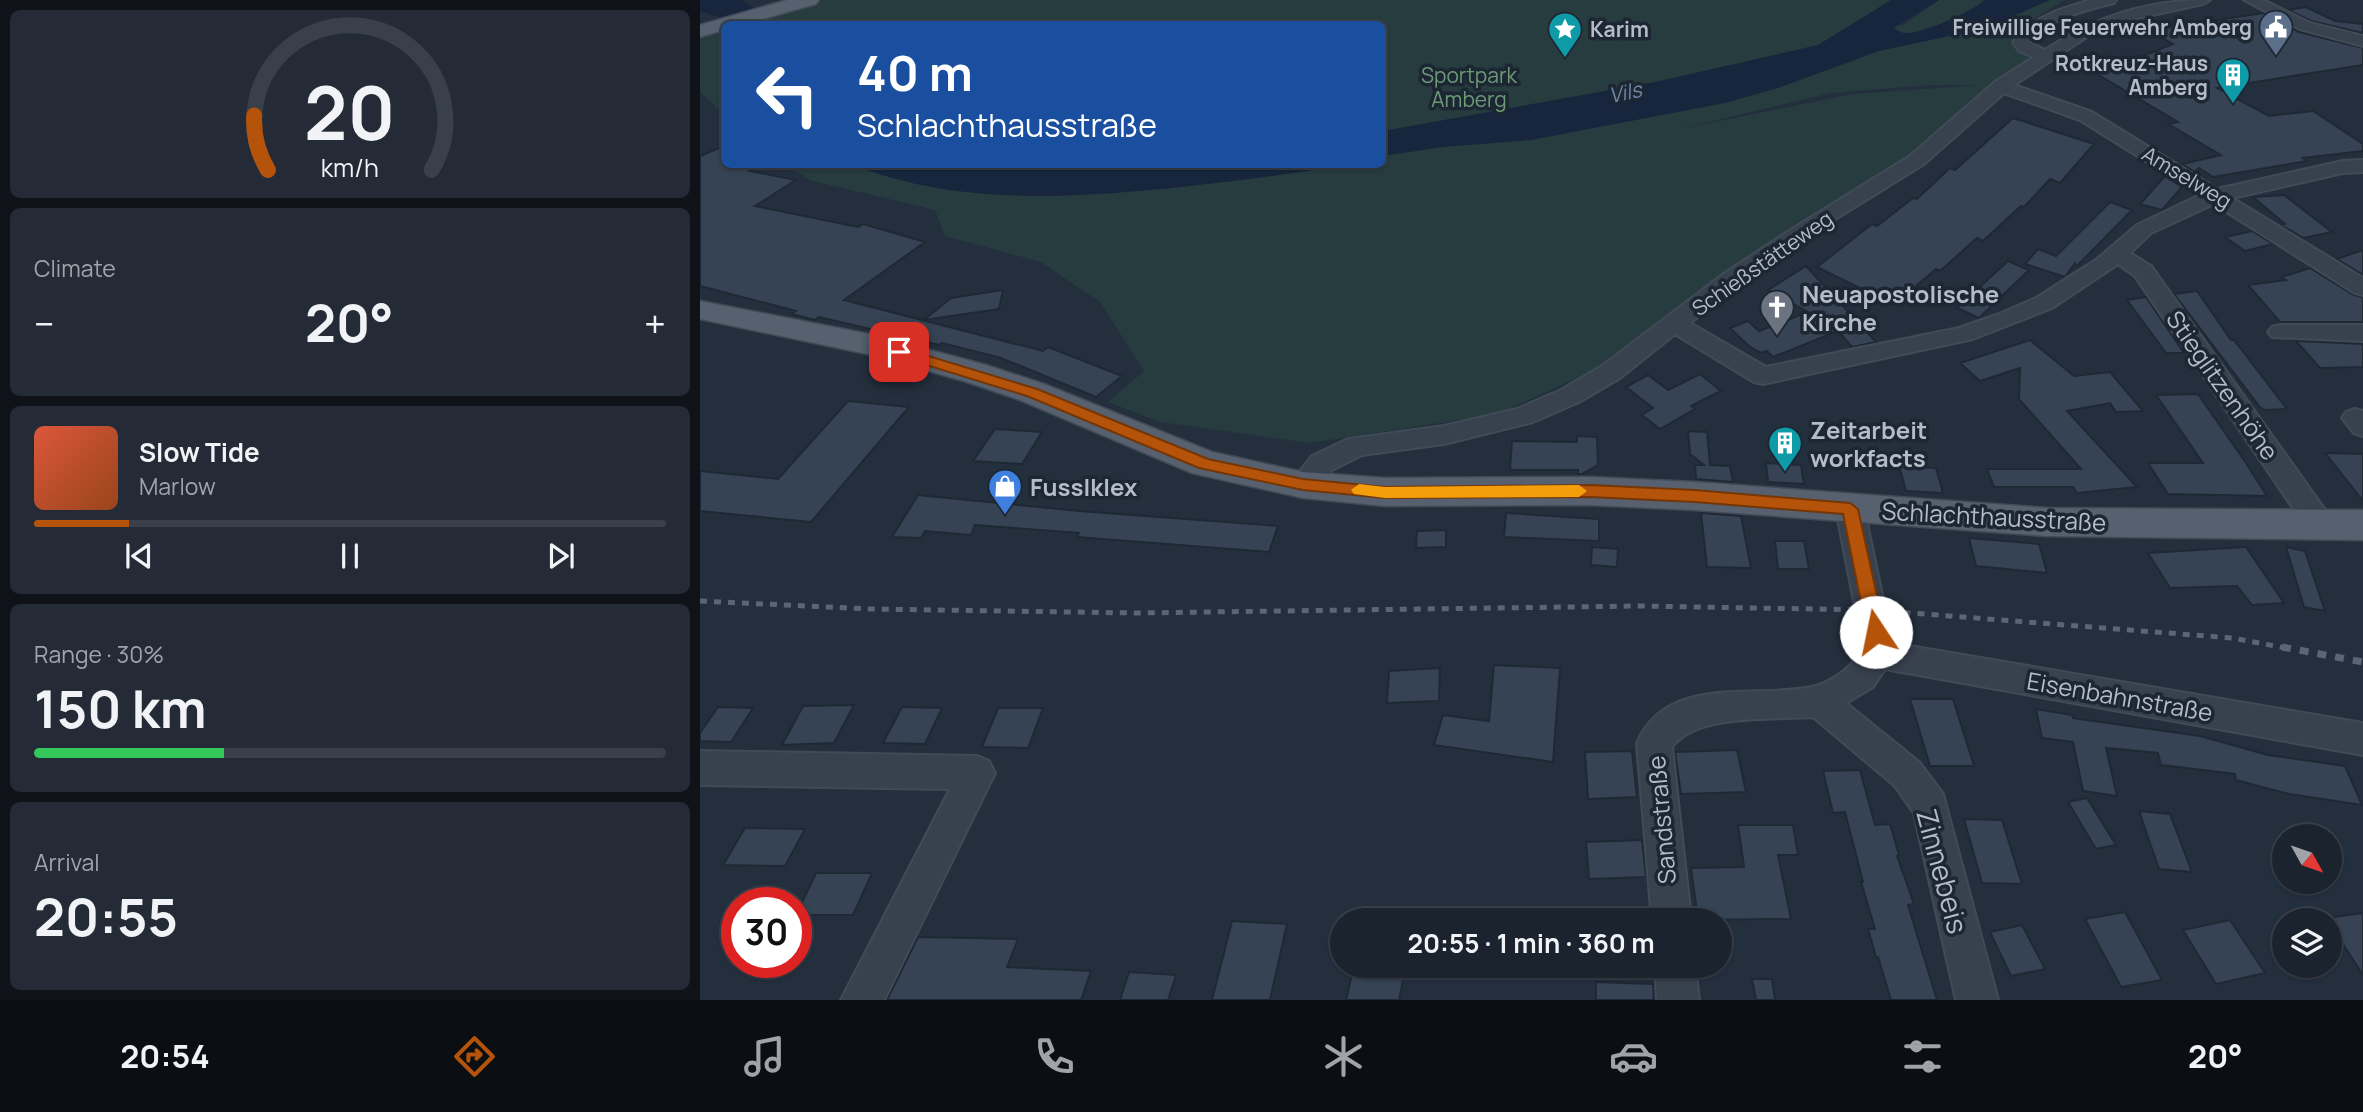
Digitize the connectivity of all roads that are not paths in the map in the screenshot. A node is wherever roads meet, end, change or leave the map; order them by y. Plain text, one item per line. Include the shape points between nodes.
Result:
1 (2109, 0) edge
2 (2203, 0) edge
3 (2251, 0) edge
4 (805, 1) edge
5 (733, 21) edge
6 (721, 24) edge
7 (700, 30) edge
8 (2363, 41) edge
9 (2047, 56) junction
10 (2001, 86) junction
11 (2363, 166) edge
12 (2217, 195) junction
13 (2118, 254) junction
14 (2363, 288) edge
15 (700, 310) edge
16 (1675, 324) junction
17 (2280, 332) dead end
18 (2363, 333) edge
19 (1303, 485) junction
20 (1850, 509) junction
21 (2320, 525) junction
22 (2363, 525) edge
23 (1877, 654) junction
24 (1819, 702) junction
25 (2363, 739) edge
26 (700, 768) edge
27 (1670, 908) edge
28 (1676, 978) edge
29 (862, 1000) edge
30 (1678, 1000) edge
31 (1977, 1000) edge

1 - 9 street via 2066,13 2028,32 2021,42 2025,48
2 - 9 street, Schießstätteweg via 2116,18 2085,31
3 - 8 street via 2305,26
4 - 5 main road
6 - 7 main road
9 - 10 street, Schießstätteweg
10 - 12 street, Amselweg via 2086,116
10 - 16 street, Schießstätteweg via 1916,160 1788,240
11 - 12 street
12 - 13 street via 2144,229
12 - 14 street, Amselweg
13 - 16 street via 2044,303 1965,334 1763,376
13 - 21 street, Stieglitzenhöhe via 2143,271
15 - 19 main road, Schlachthausstraße via 874,345 975,373 1205,464
16 - 19 street, Schießstätteweg via 1611,372 1559,401 1524,416 1444,435 1357,446 1322,463
17 - 18 street
19 - 20 main road, Schlachthausstraße via 1385,492 1603,492
20 - 21 main road, Schlachthausstraße via 2047,522
20 - 23 street via 1873,610
21 - 22 main road, Schlachthausstraße
23 - 24 street, Sandstraße via 1861,677
23 - 25 street, Eisenbahnstraße
24 - 27 street, Sandstraße via 1691,713 1666,727 1654,743
24 - 31 street, Zinnebeis via 1907,774 1930,806
26 - 29 street via 977,773
28 - 30 street

